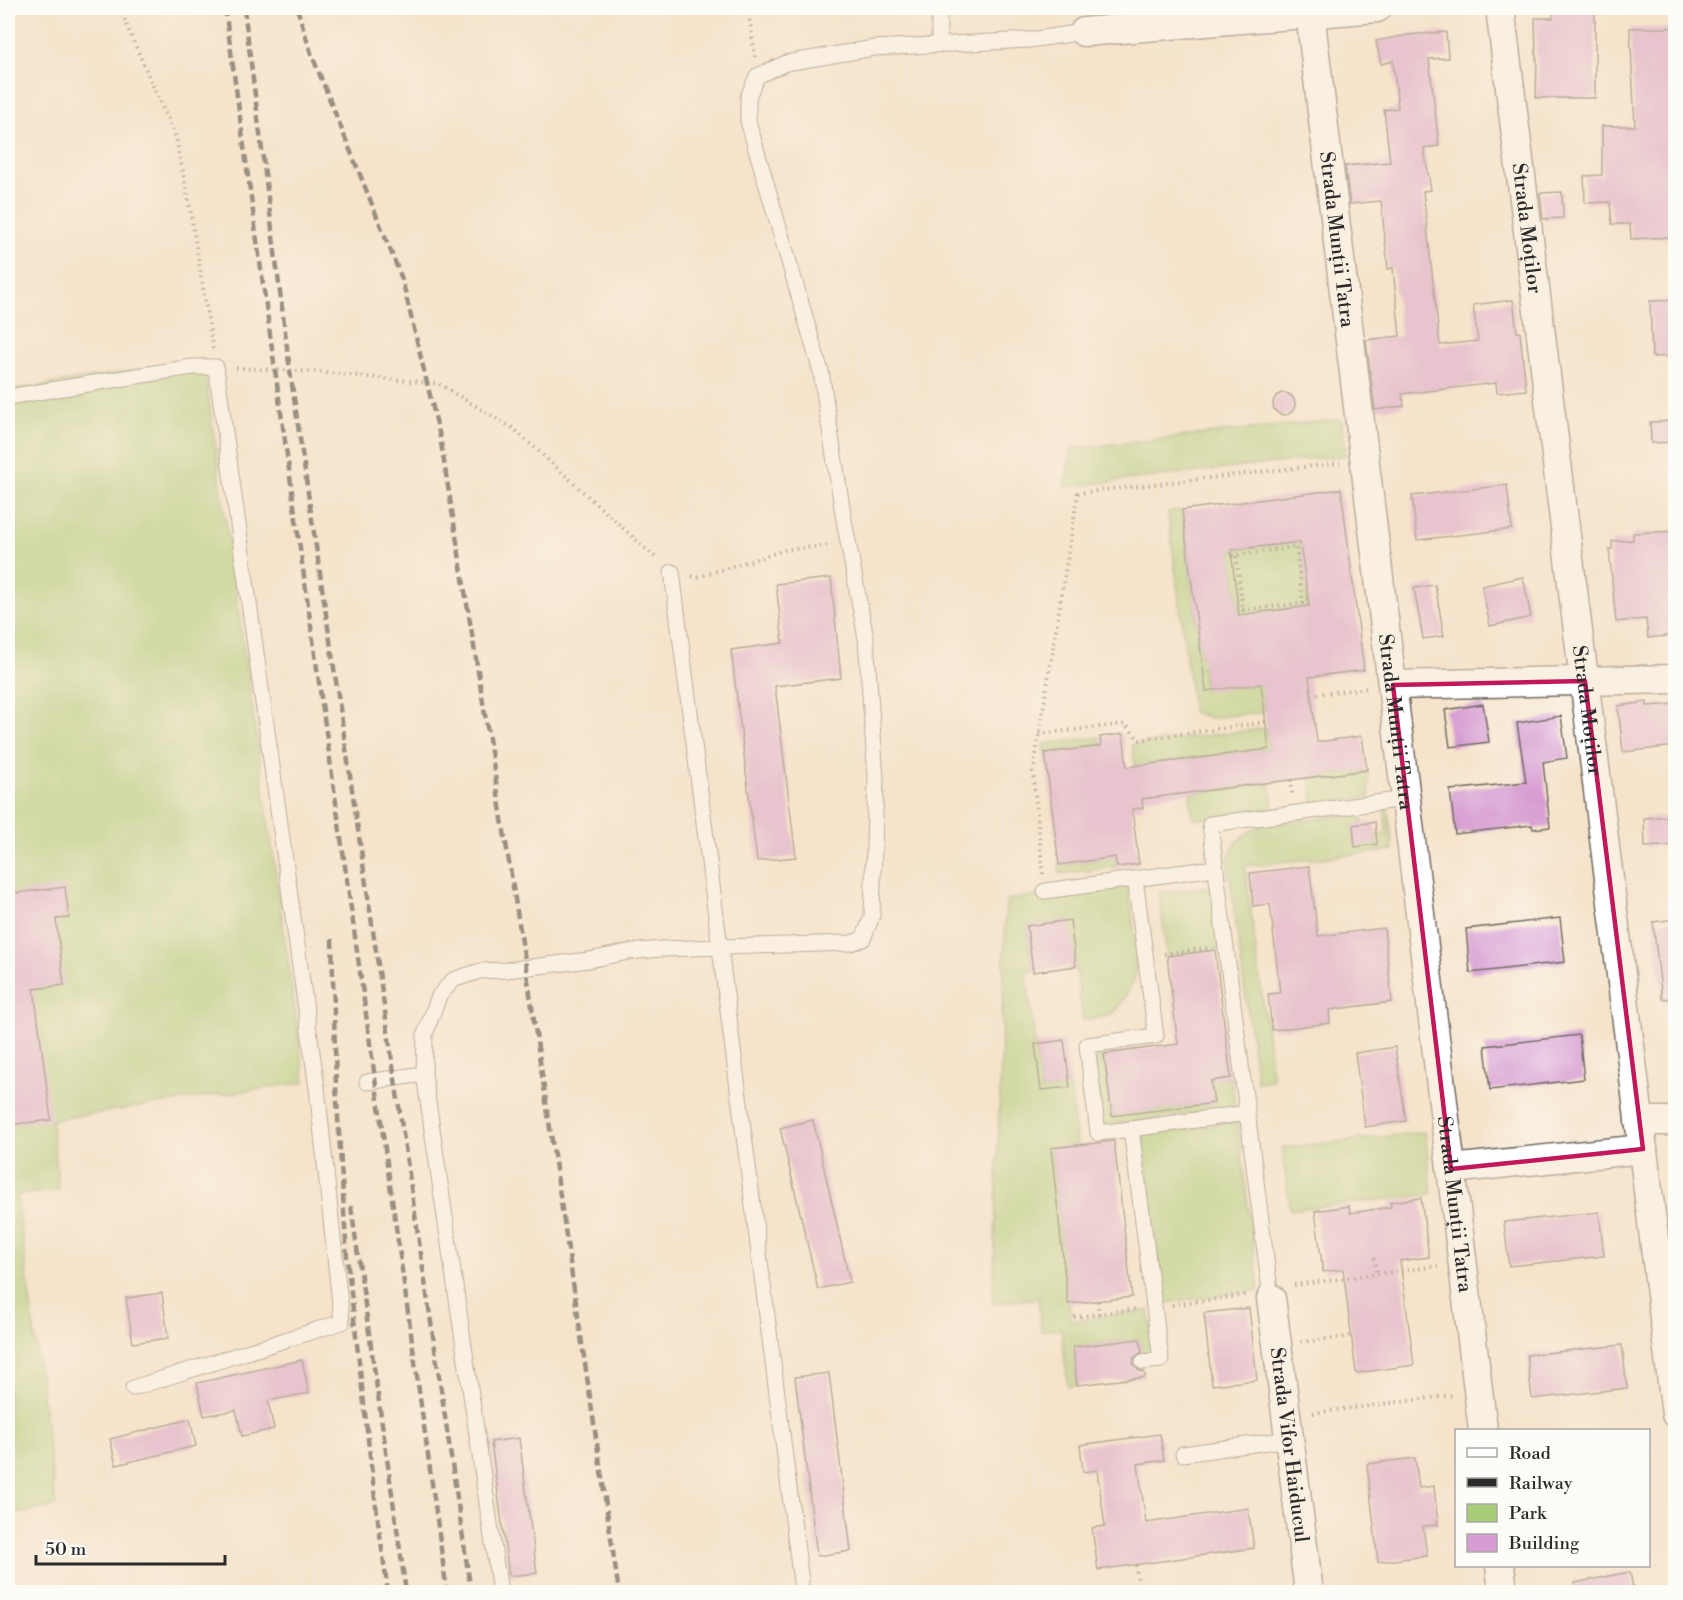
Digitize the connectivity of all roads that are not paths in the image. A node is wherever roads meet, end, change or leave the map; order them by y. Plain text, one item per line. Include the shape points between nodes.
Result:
1 (939, 8) edge
2 (1377, 8) edge
3 (1500, 8) edge
4 (1345, 9) edge
5 (1310, 13) junction
6 (1084, 32) joint
7 (939, 44) junction
8 (8, 397) edge
9 (672, 572) road end
10 (1676, 679) edge
11 (1585, 681) junction
12 (1393, 685) junction
13 (1406, 798) junction
14 (1215, 868) junction
15 (1135, 879) junction
16 (1045, 891) road end
17 (719, 947) junction
18 (424, 1074) junction
19 (367, 1082) dead end
20 (1246, 1113) junction
21 (1639, 1121) junction
22 (1676, 1121) edge
23 (1131, 1129) junction
24 (1643, 1149) junction
25 (1451, 1169) junction
26 (1270, 1293) joint
27 (1143, 1362) dead end
28 (133, 1388) dead end
29 (1676, 1413) edge
30 (1287, 1427) junction
31 (1483, 1429) edge
32 (1183, 1454) dead end
33 (1500, 1567) edge
34 (801, 1582) dead end
35 (500, 1593) edge
36 (1309, 1593) edge
37 (1503, 1593) edge

1 - 7 lane
2 - 4 street
3 - 11 street, Strada Moților
4 - 5 street
5 - 6 street
5 - 12 street, Strada Munții Tatra
6 - 7 lane via 1029,40
7 - 17 lane via 874,48 786,63 757,76 748,97 748,121 821,372 866,639 876,777 872,916 863,939 850,943
8 - 28 lane via 192,367 216,367 317,1088 342,1322
9 - 17 lane
10 - 11 street
11 - 12 street
11 - 21 street, Strada Moților
12 - 13 street, Strada Munții Tatra
13 - 14 lane via 1210,824
13 - 25 street, Strada Munții Tatra
14 - 15 lane
14 - 20 lane
15 - 16 lane
15 - 23 lane via 1156,1036 1086,1045 1098,1133
17 - 18 lane via 628,952 480,971 453,980 439,996 425,1034
17 - 34 lane
18 - 19 lane
18 - 35 lane
20 - 23 lane
20 - 26 lane
21 - 22 street
21 - 24 street, Strada Moților
23 - 27 lane via 1161,1360
24 - 25 street
24 - 29 street, Strada Moților
25 - 31 street, Strada Munții Tatra
26 - 30 street, Strada Vifor Haiducul
30 - 32 lane
30 - 36 street, Strada Vifor Haiducul
33 - 37 street

